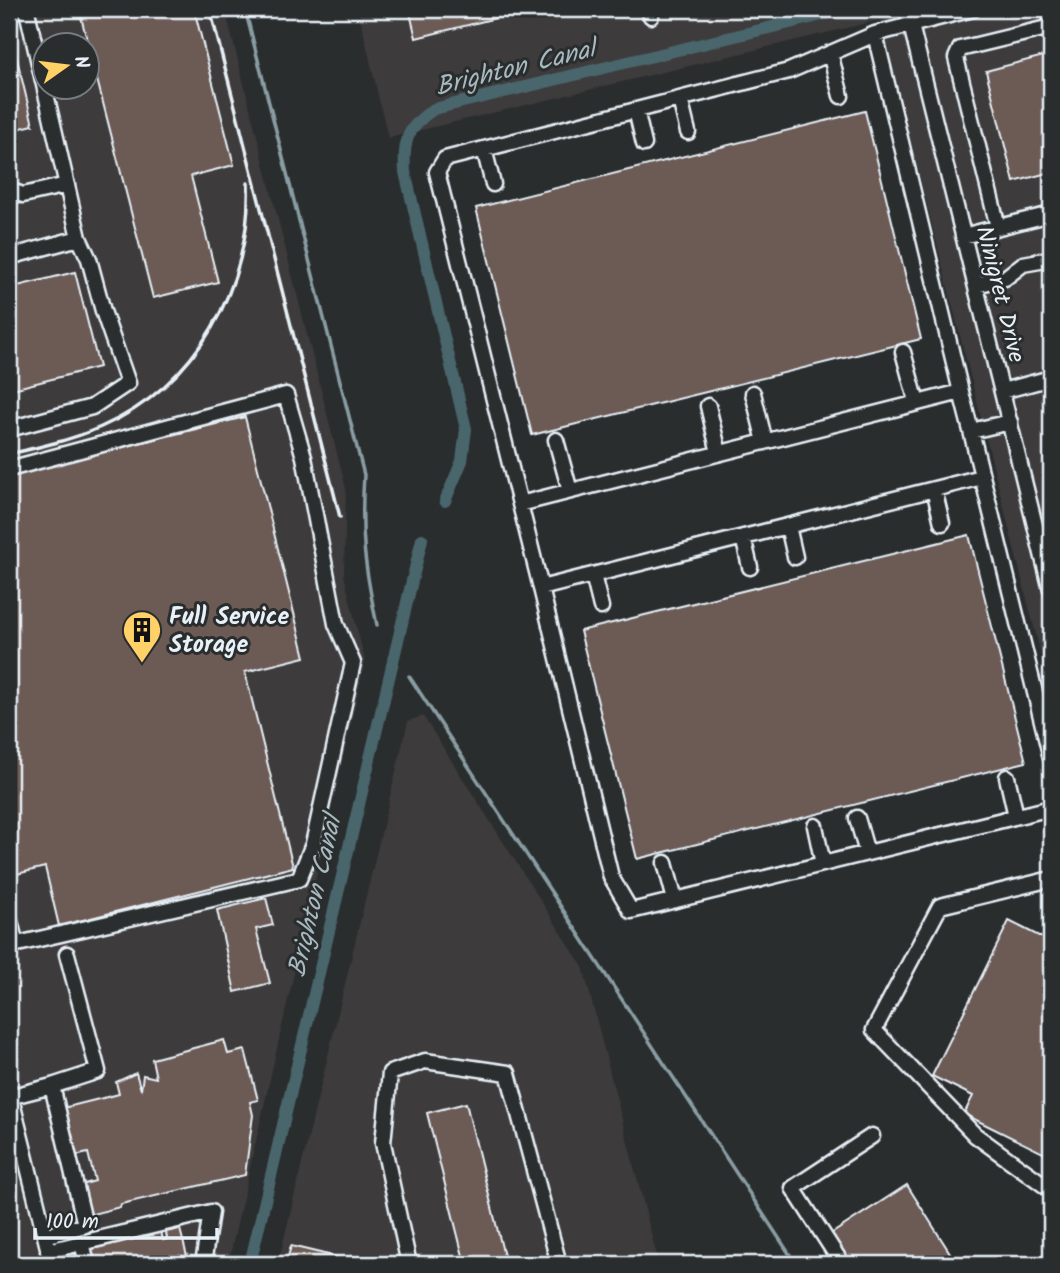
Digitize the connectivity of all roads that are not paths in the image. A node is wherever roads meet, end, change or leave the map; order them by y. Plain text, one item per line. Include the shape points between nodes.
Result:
1 (907, 9) edge
2 (973, 9) edge
3 (27, 11) dead end
4 (911, 24) junction
5 (1051, 27) edge
6 (874, 34) junction
7 (831, 53) junction
8 (841, 96) dead end
9 (680, 99) junction
10 (636, 110) junction
11 (688, 132) dead end
12 (644, 144) dead end
13 (484, 149) junction
14 (493, 184) dead end
15 (67, 185) junction
16 (9, 190) edge
17 (1051, 214) edge
18 (998, 227) junction
19 (964, 236) junction
20 (79, 238) junction
21 (9, 257) edge
22 (1051, 259) edge
23 (976, 285) junction
24 (903, 352) dead end
25 (1051, 378) edge
26 (1002, 391) junction
27 (961, 392) junction
28 (753, 393) dead end
29 (917, 403) junction
30 (708, 406) dead end
31 (1010, 422) junction
32 (9, 429) edge
33 (971, 431) junction
34 (556, 440) dead end
35 (765, 442) junction
36 (719, 453) junction
37 (9, 469) edge
38 (982, 477) junction
39 (934, 489) junction
40 (570, 491) junction
41 (520, 504) junction
42 (942, 523) dead end
43 (788, 526) junction
44 (743, 537) junction
45 (795, 557) dead end
46 (750, 567) dead end
47 (593, 575) junction
48 (541, 588) junction
49 (1051, 590) edge
50 (601, 607) dead end
51 (1051, 758) edge
52 (1007, 777) dead end
53 (1051, 808) edge
54 (1016, 816) junction
55 (858, 818) dead end
56 (815, 826) dead end
57 (867, 853) junction
58 (665, 863) dead end
59 (823, 864) junction
60 (1051, 879) edge
61 (675, 900) junction
62 (9, 917) edge
63 (12, 945) edge
64 (67, 954) dead end
65 (52, 1086) junction
66 (9, 1095) edge
67 (872, 1136) dead end
68 (1051, 1190) edge
69 (45, 1236) junction
70 (82, 1242) junction
71 (50, 1258) edge
72 (87, 1264) edge
73 (203, 1264) edge
74 (409, 1264) edge
75 (559, 1264) edge
76 (842, 1264) edge

1 - 4 street, Ninigret Drive
2 - 4 street
3 - 15 street
4 - 6 street
4 - 19 street, Ninigret Drive
5 - 18 street via 960,48 956,58
6 - 7 street
6 - 27 street
7 - 8 street
7 - 9 street via 789,71
9 - 10 street
9 - 11 street
10 - 12 street
10 - 13 street
13 - 14 street
13 - 41 street via 445,159 437,172
15 - 16 street via 23,195
15 - 20 street
17 - 18 street
18 - 19 street
19 - 23 street, Ninigret Drive
20 - 21 street
20 - 32 street via 128,383 92,407
22 - 23 street via 1023,264 1005,278
23 - 26 street, Ninigret Drive
24 - 29 street
25 - 26 street
26 - 31 street, Ninigret Drive
27 - 29 street
27 - 33 street
28 - 35 street
29 - 35 street
30 - 36 street
31 - 33 street
31 - 49 street, Ninigret Drive
33 - 38 street
34 - 40 street
35 - 36 street
36 - 40 street
37 - 63 street via 286,395 304,457 336,624 353,663 313,844 299,879
38 - 39 street
38 - 51 street
39 - 42 street
39 - 43 street
40 - 41 street
41 - 48 street
43 - 44 street
43 - 45 street
44 - 46 street
44 - 47 street
47 - 48 street
47 - 50 street
48 - 61 street via 611,877 631,911
52 - 54 street
53 - 54 street
54 - 57 street
55 - 57 street
56 - 59 street
57 - 59 street
58 - 61 street
59 - 61 street
60 - 68 street via 940,906 874,1030 975,1135
62 - 63 street
64 - 65 street via 98,1071
65 - 66 street
65 - 69 street via 85,1225
66 - 69 street
67 - 76 street via 793,1188
69 - 71 street
70 - 71 street
70 - 72 street
70 - 73 street via 211,1212
74 - 75 street via 383,1143 390,1073 425,1061 508,1073

